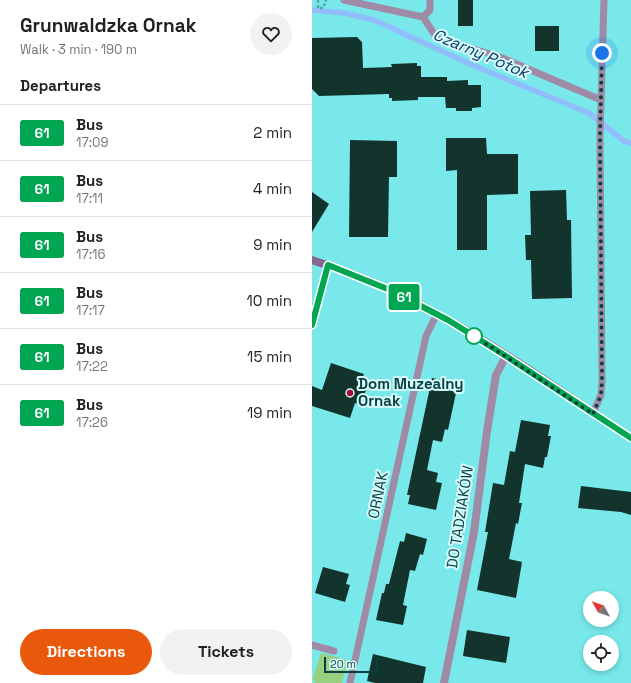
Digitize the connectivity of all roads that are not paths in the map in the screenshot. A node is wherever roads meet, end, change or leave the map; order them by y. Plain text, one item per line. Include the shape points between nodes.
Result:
1 (344, 0) edge
2 (430, 0) edge
3 (604, 0) edge
4 (424, 17) junction
5 (601, 100) junction
6 (312, 260) edge
7 (328, 265) junction
8 (437, 314) junction
9 (312, 325) edge
10 (506, 356) junction
11 (593, 414) junction
12 (631, 438) edge
13 (312, 645) edge
14 (334, 651) dead end
15 (350, 683) edge
16 (444, 683) edge

1 - 4 lane
2 - 4 lane via 430,10
3 - 5 lane
4 - 5 lane via 437,38 500,57
5 - 11 lane via 602,382 601,395
6 - 7 street
7 - 8 street via 380,286
7 - 9 lane
8 - 10 street
8 - 15 lane, ORNAK via 426,336
10 - 11 street
10 - 16 street, DO TADZIAKÓW via 496,375 474,532
11 - 12 street
13 - 14 lane

